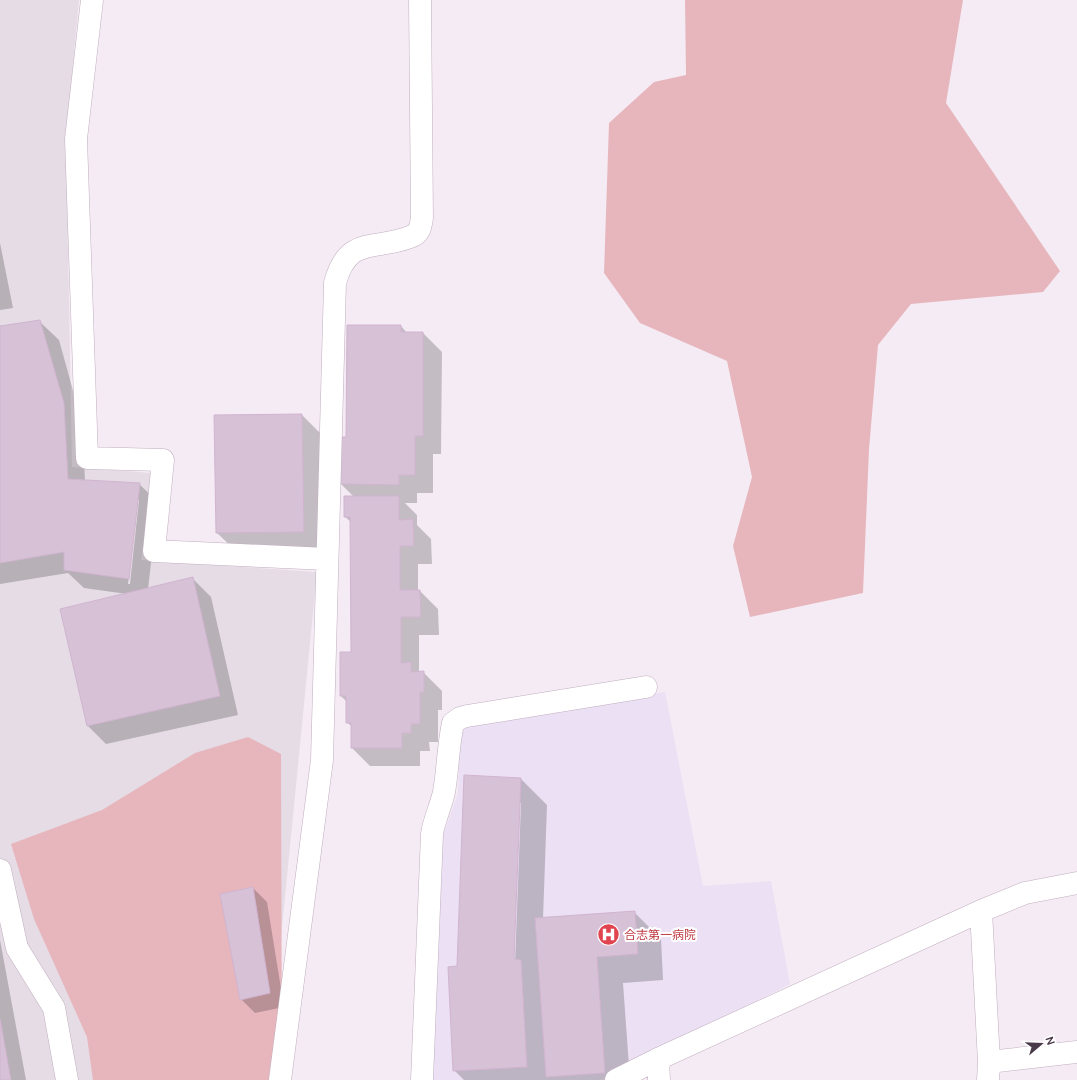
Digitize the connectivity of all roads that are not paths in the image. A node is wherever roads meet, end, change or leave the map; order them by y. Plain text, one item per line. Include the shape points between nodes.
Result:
1 (92, 0) edge
2 (420, 0) edge
3 (327, 559) junction
4 (646, 687) dead end
5 (0, 870) edge
6 (1077, 883) edge
7 (981, 911) junction
8 (1077, 1052) edge
9 (658, 1070) edge
10 (989, 1071) edge
11 (67, 1080) edge
12 (280, 1080) edge
13 (422, 1080) edge
14 (616, 1080) edge

1 - 3 street via 76,139 87,458 163,460 154,551
2 - 3 street via 422,218 420,230 415,235 355,250 338,270 334,308
3 - 12 street via 322,760
4 - 13 street via 468,716 453,723 444,793 432,834
5 - 11 street via 17,948 54,1008
6 - 7 street via 1025,893
7 - 9 street
7 - 10 street
8 - 10 street
9 - 14 street

